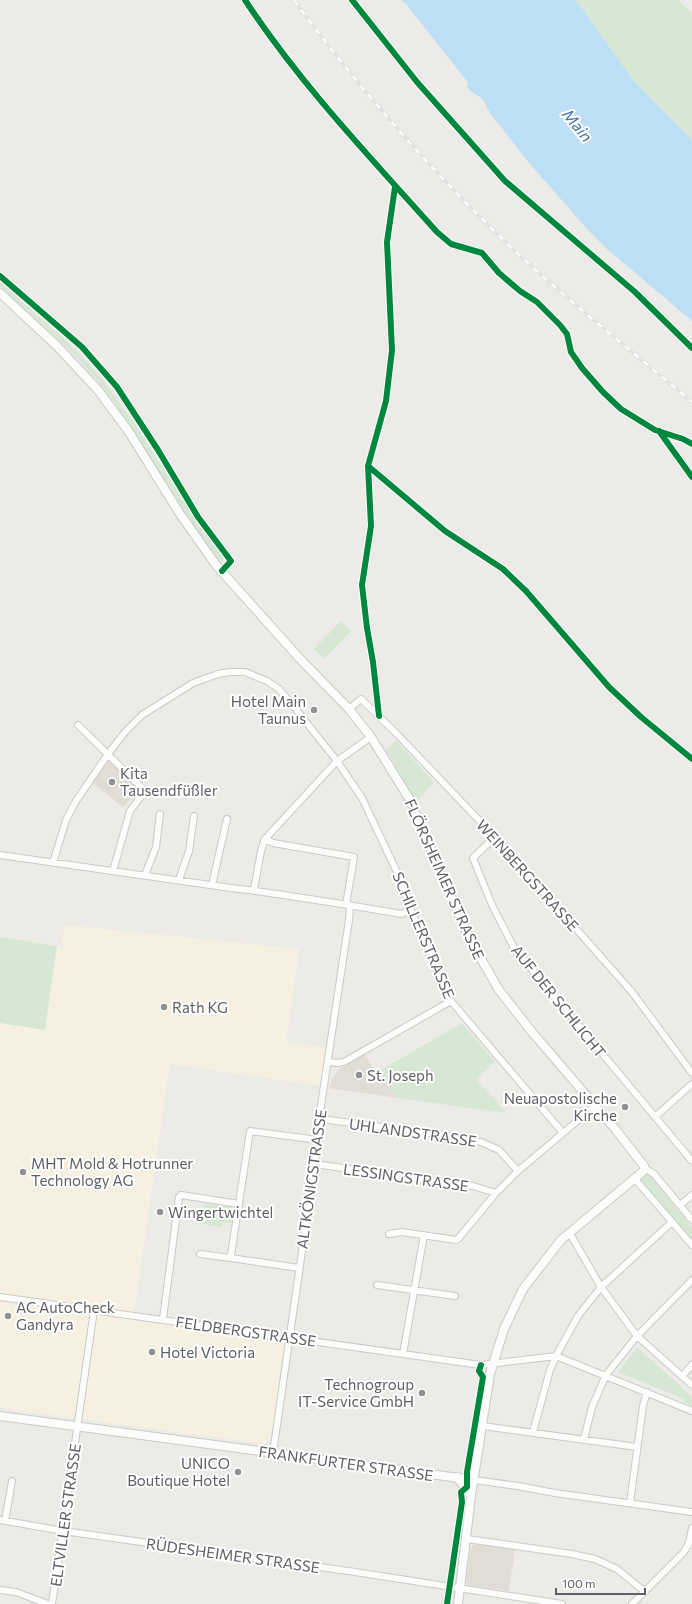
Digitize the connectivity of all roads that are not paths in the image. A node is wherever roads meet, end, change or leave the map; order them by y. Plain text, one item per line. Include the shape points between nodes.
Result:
1 (0, 293) edge
2 (349, 709) junction
3 (78, 725) dead end
4 (371, 736) junction
5 (108, 754) junction
6 (336, 762) junction
7 (160, 814) dead end
8 (194, 816) dead end
9 (227, 819) dead end
10 (495, 837) junction
11 (266, 839) junction
12 (0, 855) edge
13 (54, 863) junction
14 (113, 871) junction
15 (145, 875) junction
16 (179, 880) junction
17 (212, 885) junction
18 (254, 890) junction
19 (348, 905) junction
20 (411, 910) junction
21 (451, 1001) junction
22 (328, 1062) junction
23 (692, 1073) edge
24 (692, 1084) edge
25 (595, 1106) junction
26 (655, 1117) junction
27 (321, 1119) junction
28 (563, 1133) junction
29 (318, 1140) junction
30 (692, 1161) edge
31 (314, 1164) junction
32 (645, 1168) junction
33 (518, 1170) junction
34 (635, 1179) junction
35 (496, 1193) junction
36 (692, 1195) edge
37 (239, 1204) junction
38 (680, 1205) junction
39 (692, 1220) edge
40 (672, 1222) junction
41 (569, 1232) junction
42 (389, 1234) dead end
43 (424, 1235) junction
44 (692, 1245) edge
45 (200, 1254) dead end
46 (231, 1258) junction
47 (299, 1268) junction
48 (692, 1280) edge
49 (377, 1285) dead end
50 (601, 1287) junction
51 (415, 1290) junction
52 (455, 1296) dead end
53 (0, 1297) edge
54 (94, 1310) junction
55 (162, 1319) junction
56 (637, 1336) junction
57 (289, 1337) junction
58 (404, 1354) junction
59 (556, 1356) junction
60 (492, 1364) junction
61 (692, 1365) edge
62 (606, 1375) junction
63 (682, 1376) junction
64 (692, 1385) edge
65 (647, 1392) junction
66 (692, 1411) edge
67 (0, 1416) edge
68 (78, 1426) junction
69 (483, 1426) junction
70 (533, 1432) junction
71 (584, 1439) junction
72 (638, 1447) junction
73 (273, 1453) junction
74 (457, 1477) junction
75 (474, 1480) junction
76 (12, 1481) dead end
77 (471, 1496) junction
78 (630, 1503) junction
79 (692, 1512) edge
80 (3, 1521) edge
81 (692, 1528) edge
82 (63, 1531) junction
83 (467, 1539) junction
84 (460, 1588) junction
85 (0, 1590) edge
86 (645, 1592) junction
87 (48, 1604) edge
88 (52, 1604) edge
89 (458, 1604) edge
90 (562, 1604) edge
91 (632, 1604) edge

1 - 2 main road, FLÖRSHEIMER STRASSE via 57,346 98,390 129,432 180,514 216,564 301,660
2 - 4 main road, FLÖRSHEIMER STRASSE
2 - 10 street, WEINBERGSTRASSE via 362,699
3 - 5 street
4 - 6 street
4 - 25 main road, FLÖRSHEIMER STRASSE via 410,800 450,896 484,966 509,1002
5 - 6 street, SCHILLERSTRASSE via 142,715 168,698 193,683 218,674 238,671 254,674 279,689
5 - 13 street, SCHILLERSTRASSE via 66,820
5 - 14 street via 145,791 130,812
6 - 11 street
6 - 20 street, SCHILLERSTRASSE via 362,798 397,872
7 - 15 street via 156,847
8 - 16 street via 189,851
9 - 17 street
10 - 23 street, WEINBERGSTRASSE via 632,992
10 - 26 street, AUF DER SCHLICHT via 473,858 514,948
11 - 18 street via 261,851
11 - 19 street, ALTKÖNIGSTRASSE via 276,844 354,857
12 - 13 street
13 - 14 street
14 - 15 street
15 - 16 street
16 - 17 street
17 - 18 street
18 - 19 street
19 - 20 street via 401,914
19 - 22 street, ALTKÖNIGSTRASSE via 349,920
20 - 21 street, SCHILLERSTRASSE
21 - 22 street via 344,1062
21 - 28 street, SCHILLERSTRASSE
22 - 27 street, ALTKÖNIGSTRASSE
24 - 26 street
25 - 28 street
25 - 32 main road, FLÖRSHEIMER STRASSE
26 - 30 street, AUF DER SCHLICHT
27 - 29 street, ALTKÖNIGSTRASSE
27 - 33 street, UHLANDSTRASSE via 481,1142 499,1150
28 - 33 street
29 - 31 street, ALTKÖNIGSTRASSE
29 - 37 street via 250,1131
31 - 35 street, LESSINGSTRASSE via 473,1186
31 - 47 street, ALTKÖNIGSTRASSE
32 - 34 main road
32 - 38 street, FLÖRSHEIMER STRASSE via 654,1174
33 - 35 street
34 - 40 street
34 - 41 main road
35 - 43 street via 458,1239
36 - 38 street
37 - 46 street
37 - 55 street via 181,1195 179,1197
38 - 39 street, FLÖRSHEIMER STRASSE
40 - 44 street
40 - 50 street
41 - 50 street
41 - 60 main road via 524,1289 504,1329
42 - 43 street via 397,1232
43 - 51 street
45 - 46 street
46 - 47 street
47 - 57 street, ALTKÖNIGSTRASSE
48 - 56 street
49 - 51 street
50 - 56 street
50 - 59 street via 578,1316
51 - 52 street
51 - 58 street
53 - 54 street, FELDBERGSTRASSE
54 - 55 street, FELDBERGSTRASSE
54 - 68 street, ELTVILLER STRASSE
55 - 57 street, FELDBERGSTRASSE
56 - 62 street
56 - 63 street
57 - 58 street, FELDBERGSTRASSE
57 - 73 street, ALTKÖNIGSTRASSE
58 - 60 street, FELDBERGSTRASSE via 482,1365
59 - 60 street, FELDBERGSTRASSE
59 - 62 street
59 - 70 street
60 - 69 main road
61 - 63 street
62 - 65 street
62 - 71 street via 592,1407
63 - 64 street
65 - 66 street
65 - 72 street
67 - 68 main road, FRANKFURTER STRASSE
68 - 73 main road, FRANKFURTER STRASSE
68 - 82 street, ELTVILLER STRASSE
69 - 70 street
69 - 75 main road
70 - 71 street
71 - 72 street
72 - 78 street
73 - 74 main road, FRANKFURTER STRASSE
74 - 75 main road, FRANKFURTER STRASSE
74 - 77 main road
75 - 77 main road
75 - 78 street, FRANKFURTER STRASSE
76 - 80 street, RÜDESHEIMER STRASSE
77 - 83 main road
78 - 79 street, FRANKFURTER STRASSE
80 - 82 street, RÜDESHEIMER STRASSE
81 - 86 street via 684,1552
82 - 84 street, RÜDESHEIMER STRASSE
82 - 88 street, ELTVILLER STRASSE
83 - 84 main road
83 - 86 street via 596,1559 617,1568
84 - 89 main road
84 - 90 street, RÜDESHEIMER STRASSE
85 - 87 street via 16,1592
86 - 91 street

